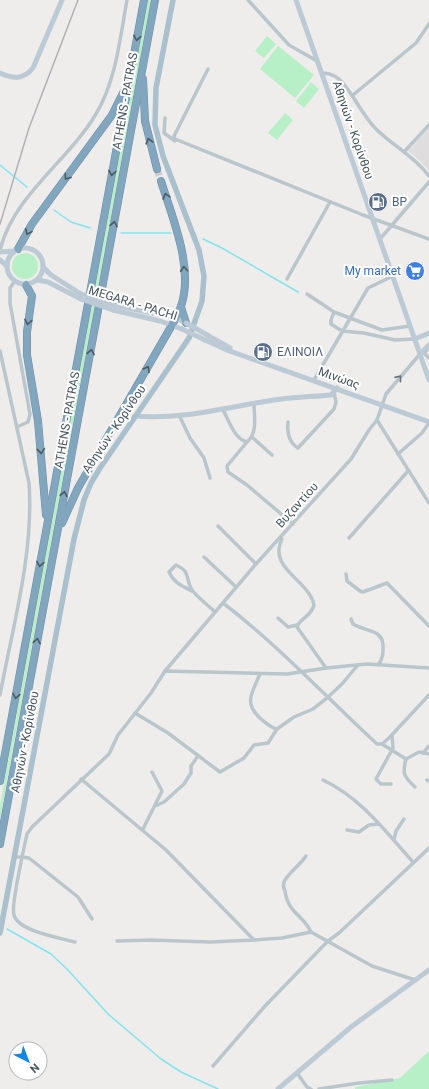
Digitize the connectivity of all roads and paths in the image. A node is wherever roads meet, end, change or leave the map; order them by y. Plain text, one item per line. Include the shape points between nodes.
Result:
1 (62, 0) edge
2 (127, 0) edge
3 (144, 0) edge
4 (155, 0) edge
5 (173, 0) edge
6 (248, 0) edge
7 (296, 0) edge
8 (428, 26) edge
9 (318, 62) junction
10 (208, 69) dead end
11 (0, 73) edge
12 (142, 73) junction
13 (322, 73) junction
14 (129, 80) junction
15 (353, 95) junction
16 (165, 118) dead end
17 (429, 125) edge
18 (178, 142) junction
19 (404, 152) junction
20 (157, 169) tunnel mouth
21 (429, 176) edge
22 (161, 181) tunnel mouth
23 (428, 184) edge
24 (330, 202) junction
25 (373, 219) junction
26 (392, 225) junction
27 (380, 239) junction
28 (429, 239) edge
29 (17, 250) junction
30 (0, 251) edge
31 (0, 261) edge
32 (7, 266) junction
33 (44, 268) junction
34 (393, 276) junction
35 (287, 279) dead end
36 (37, 280) junction
37 (15, 281) junction
38 (26, 285) junction
39 (308, 294) dead end
40 (81, 296) junction
41 (181, 307) junction
42 (113, 308) junction
43 (334, 312) junction
44 (176, 318) junction
45 (350, 318) junction
46 (172, 325) junction
47 (184, 326) junction
48 (410, 326) junction
49 (342, 331) junction
50 (429, 333) edge
51 (415, 339) junction
52 (429, 346) edge
53 (0, 351) edge
54 (242, 354) joint
55 (420, 354) junction
56 (429, 358) edge
57 (314, 380) junction
58 (429, 380) edge
59 (335, 391) junction
60 (254, 404) junction
61 (384, 405) junction
62 (223, 410) junction
63 (179, 415) junction
64 (135, 416) junction
65 (377, 420) junction
66 (288, 422) dead end
67 (429, 422) edge
68 (17, 427) junction
69 (252, 437) junction
70 (247, 442) junction
71 (398, 454) junction
72 (272, 455) dead end
73 (408, 471) junction
74 (210, 478) dead end
75 (429, 503) edge
76 (293, 524) junction
77 (47, 526) junction
78 (218, 526) dead end
79 (288, 530) junction
80 (57, 532) junction
81 (349, 538) dead end
82 (204, 557) dead end
83 (256, 564) junction
84 (346, 574) dead end
85 (236, 587) junction
86 (192, 590) junction
87 (223, 602) junction
88 (215, 612) junction
89 (278, 618) dead end
90 (351, 619) dead end
91 (297, 625) junction
92 (429, 626) edge
93 (378, 665) junction
94 (357, 666) junction
95 (326, 668) junction
96 (429, 668) edge
97 (165, 671) junction
98 (300, 672) junction
99 (260, 674) junction
100 (0, 695) edge
101 (429, 695) edge
102 (327, 698) junction
103 (135, 713) junction
104 (277, 729) junction
105 (392, 735) junction
106 (382, 744) junction
107 (429, 746) edge
108 (392, 751) junction
109 (422, 752) junction
110 (429, 754) edge
111 (198, 756) junction
112 (406, 759) junction
113 (152, 772) dead end
114 (81, 778) junction
115 (323, 780) dead end
116 (0, 781) edge
117 (391, 784) dead end
118 (415, 787) dead end
119 (155, 806) junction
120 (404, 819) dead end
121 (378, 824) junction
122 (143, 829) junction
123 (347, 830) dead end
124 (394, 840) junction
125 (0, 844) edge
126 (429, 848) edge
127 (14, 856) junction
128 (306, 856) dead end
129 (22, 857) junction
130 (413, 862) junction
131 (92, 919) dead end
132 (311, 932) junction
133 (0, 933) edge
134 (254, 940) junction
135 (117, 941) dead end
136 (328, 941) junction
137 (75, 942) dead end
138 (429, 970) edge
139 (415, 980) junction
140 (213, 1066) dead end
141 (297, 1073) junction
142 (392, 1080) dead end
143 (278, 1089) edge
144 (312, 1089) edge
145 (319, 1089) edge

1 - 11 main road via 33,68 19,78
2 - 30 street via 118,50 101,105 86,129 18,212
3 -> 14 highway, ATHENS - PATRAS
4 - 12 highway, ATHENS - PATRAS
5 - 64 main road, Αθηνών - Κορίνθου via 156,88 155,125 163,156 199,250 204,287 199,313 189,338
6 - 9 street via 289,45
7 - 9 main road, Αθηνών - Κορίνθου
8 - 15 street via 414,45
9 - 13 main road, Αθηνών - Κορίνθου
10 - 18 street via 174,136
20 -> 12 highway via 145,121
80 -> 12 highway, ATHENS - PATRAS
13 - 15 street via 338,78
13 - 25 main road, Αθηνών - Κορίνθου
14 -> 29 highway via 112,115 32,224
14 -> 77 highway, ATHENS - PATRAS
15 - 19 street via 375,128
16 - 18 street via 165,136
17 - 19 street
18 - 24 street
19 - 21 street via 420,164
41 -> 22 highway via 185,285 184,263
23 - 26 street
24 - 25 street
24 - 35 street
25 - 26 street
25 - 27 main road, Αθηνών - Κορίνθου
26 - 27 street
26 - 28 street
27 - 34 main road, Αθηνών - Κορίνθου
29 - 30 main road
29 - 32 main road via 8,260
29 - 33 main road via 29,248 38,253
31 - 32 main road
32 - 37 main road via 8,273
33 - 36 main road
33 - 40 main road, MEGARA - PACHI
34 - 45 street via 368,288
34 - 48 main road, Αθηνών - Κορίνθου
36 - 38 main road
36 - 40 main road, MEGARA - PACHI
37 - 38 main road
37 - 68 street via 10,288 10,303 30,414 28,422
38 -> 77 highway via 32,296 27,355 38,421
39 - 43 street
40 - 42 main road, MEGARA - PACHI, bridge
41 - 44 highway
41 - 47 highway
42 - 44 main road, MEGARA - PACHI
42 - 46 main road, MEGARA - PACHI
43 - 45 street
43 - 49 street via 331,324
44 - 46 highway
44 - 47 main road, MEGARA - PACHI
45 - 48 street via 382,330
45 - 49 street
46 - 47 main road, MEGARA - PACHI
80 -> 46 highway via 78,488
47 - 54 main road, MEGARA - PACHI, bridge via 227,350
48 - 51 main road, Αθηνών - Κορίνθου
49 - 51 street via 395,340
49 - 57 street
50 - 51 main road
51 - 55 main road, Αθηνών - Κορίνθου
52 - 55 main road, Βυζαντίου
52 - 56 street via 424,353
53 - 68 street
54 - 57 main road, Μινώας
55 - 58 main road, Αθηνών - Κορίνθου
61 -> 55 street, Βυζαντίου via 386,394
57 - 59 main road, Μινώας
59 - 60 main road
59 - 61 main road, Μινώας
59 - 66 street via 334,409 298,448 286,432
60 - 62 main road
60 - 69 street
61 - 65 street, Βυζαντίου
61 - 67 main road, Μινώας
62 - 63 main road
62 - 70 street via 237,435 242,441
63 - 64 main road
63 - 74 street via 190,438 204,458
64 - 127 main road, Αθηνών - Κορίνθου via 91,483 78,520
65 - 71 street
65 - 76 street, Βυζαντίου via 351,459
67 - 71 street via 422,433
68 - 100 street via 28,483 29,534
69 - 70 street
69 - 72 street
70 - 76 street via 227,466 228,472
71 - 73 street
73 - 75 street
73 - 81 street
76 - 79 street, Βυζαντίου
77 -> 116 highway, ATHENS - PATRAS
78 - 83 street
79 - 83 street, Βυζαντίου
79 - 91 street via 279,545 280,560 314,605 312,612
125 -> 80 highway, ATHENS - PATRAS
82 - 85 street
83 - 85 street, Βυζαντίου
84 - 92 street via 347,581 364,592 387,582
85 - 87 street, Βυζαντίου
86 - 86 street via 184,569 176,565 172,568 170,576 179,585
86 - 88 street
87 - 88 street, Βυζαντίου
87 - 98 street via 264,636
88 - 97 street, Βυζαντίου
89 - 91 street via 288,627
90 - 93 street via 353,624 368,628 382,640 383,656
91 - 95 street
93 - 94 street
93 - 96 street
94 - 95 street
94 - 102 street
95 - 98 street
97 - 99 street
97 - 103 street, Βυζαντίου
98 - 99 street
98 - 102 street
99 - 104 street via 250,699 251,707 266,723
101 - 105 street
102 - 104 street
102 - 106 street via 377,744
103 - 111 street via 168,733
103 - 114 street, Βυζαντίου via 118,735 110,754
104 - 111 street via 268,743 254,745 244,758 222,772
105 - 106 street
105 - 108 street
106 - 108 street
107 - 109 street
108 - 112 street
108 - 117 street via 376,779 381,784
109 - 110 street
109 - 112 street
111 - 119 street via 184,784 164,802
112 - 118 street via 404,776
113 - 119 street via 162,788
114 - 122 street
114 - 129 street, Βυζαντίου via 29,830
115 - 121 street via 340,788 360,804
119 - 122 street
120 - 124 street via 396,831
121 - 123 street via 369,825 359,832
121 - 124 street
122 - 134 street
124 - 130 street
126 - 130 street
127 - 129 street
127 - 133 main road, Αθηνών - Κορίνθου
128 - 132 street via 287,878 284,886 286,901
129 - 131 street via 29,858 78,897
129 - 137 street, Βυζαντίου via 13,911 16,920 26,928
130 - 136 street
132 - 134 street
132 - 136 street
134 - 135 street
136 - 139 street via 354,958
136 - 140 street via 265,1006
138 - 139 main road
139 - 141 main road via 351,1027
141 - 143 main road
141 - 144 street via 307,1087
142 - 145 street

